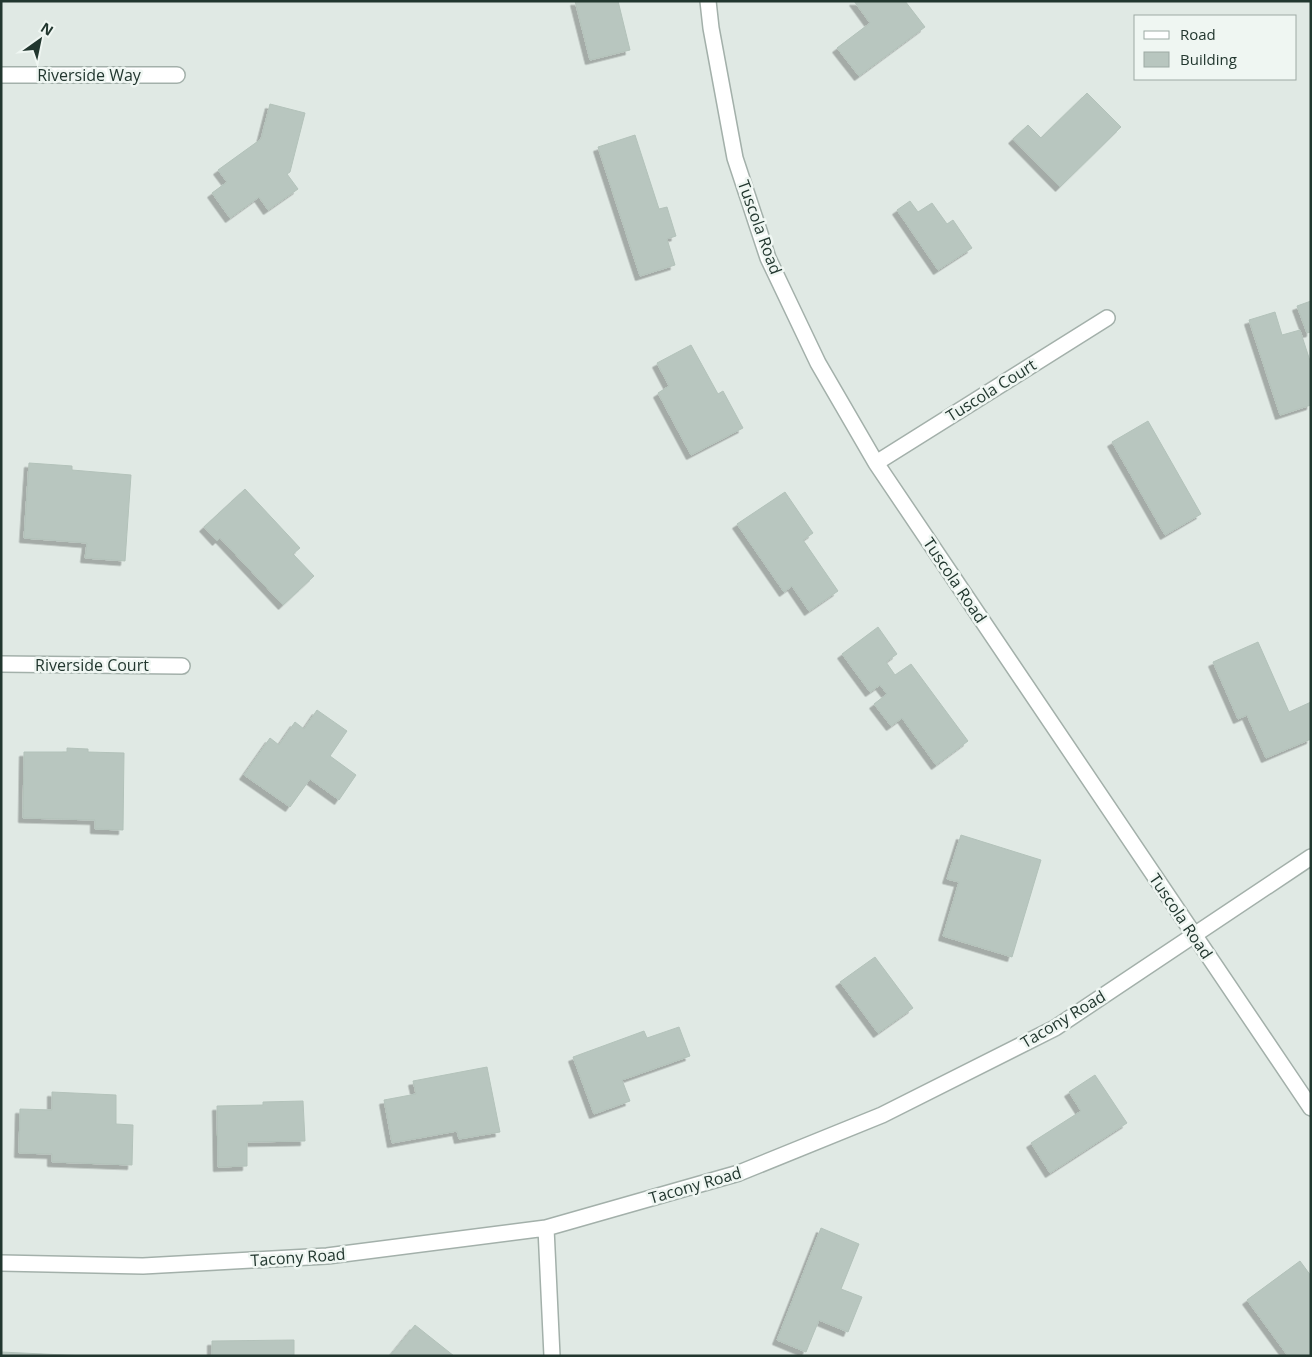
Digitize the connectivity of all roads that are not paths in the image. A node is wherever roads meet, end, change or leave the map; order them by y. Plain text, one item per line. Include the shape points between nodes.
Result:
1 (708, 1) edge
2 (1, 75) edge
3 (177, 75) dead end
4 (1107, 318) dead end
5 (876, 463) junction
6 (1, 664) edge
7 (182, 666) dead end
8 (1311, 856) edge
9 (1193, 934) junction
10 (1311, 1108) edge
11 (546, 1228) junction
12 (1, 1263) edge
13 (552, 1356) edge

1 - 5 street, Tuscola Road via 735,158 768,258 818,363
2 - 3 street, Riverside Way
4 - 5 street, Tuscola Court
5 - 9 street, Tuscola Road
6 - 7 street, Riverside Court
8 - 9 street, Tacony Road
9 - 10 street, Tuscola Road
9 - 11 street, Tacony Road via 1055,1028 882,1115 739,1173
11 - 12 street, Tacony Road via 326,1256 143,1266
11 - 13 street

